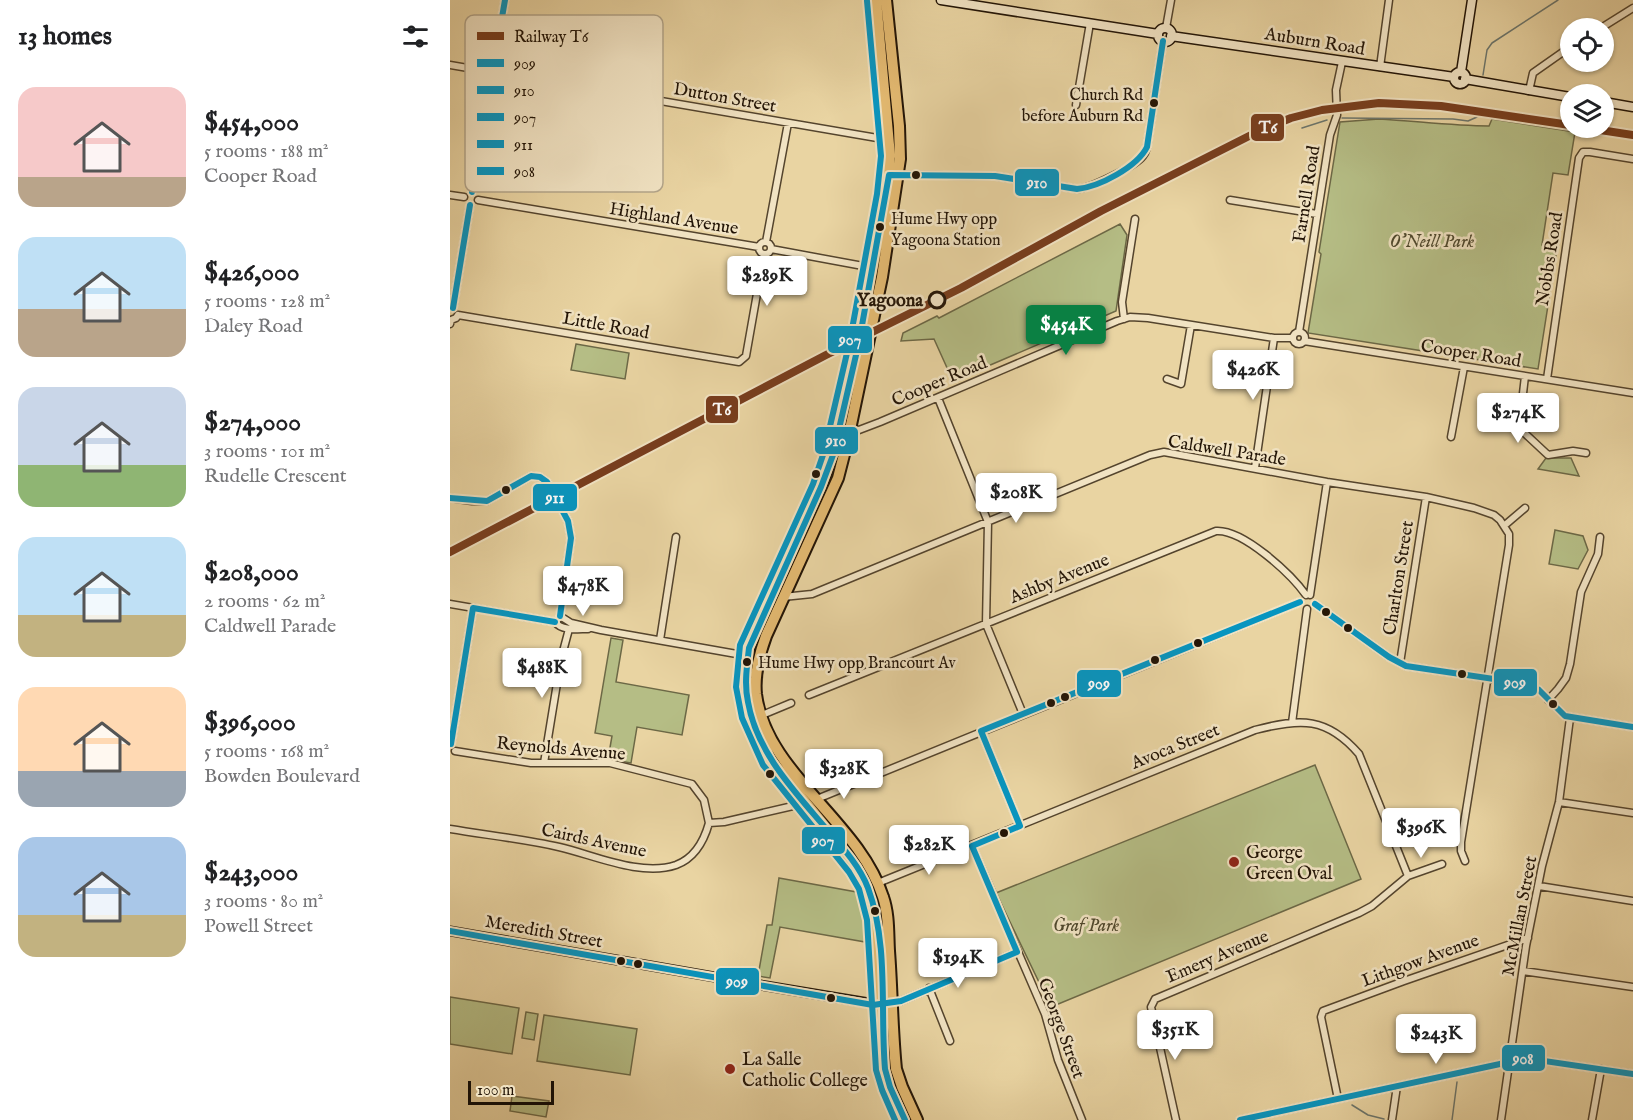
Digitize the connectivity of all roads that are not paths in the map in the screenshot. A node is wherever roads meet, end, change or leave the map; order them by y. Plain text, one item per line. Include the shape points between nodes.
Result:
1 (505, 0) edge
2 (876, 0) edge
3 (886, 0) edge
4 (941, 0) edge
5 (1171, 0) edge
6 (1389, 0) edge
7 (1472, 0) edge
8 (1001, 5) edge
9 (1633, 8) edge
10 (502, 15) edge
11 (1614, 20) edge
12 (1090, 23) junction
13 (1165, 35) junction
14 (1560, 53) edge
15 (1342, 62) junction
16 (450, 65) edge
17 (465, 67) edge
18 (1380, 67) junction
19 (1460, 76) junction
20 (1529, 91) junction
21 (1560, 96) edge
22 (663, 101) edge
23 (1614, 104) edge
24 (1076, 105) dead end
25 (1633, 107) edge
26 (788, 123) junction
27 (889, 140) junction
28 (1633, 159) edge
29 (894, 175) junction
30 (472, 192) joint
31 (450, 195) edge
32 (464, 197) junction
33 (478, 200) junction
34 (1230, 200) dead end
35 (470, 205) junction
36 (1317, 214) junction
37 (1135, 219) dead end
38 (766, 242) junction
39 (759, 247) junction
40 (771, 249) junction
41 (764, 254) junction
42 (878, 268) junction
43 (451, 308) edge
44 (458, 315) junction
45 (1124, 319) junction
46 (450, 321) edge
47 (1191, 325) junction
48 (1299, 332) junction
49 (1274, 338) junction
50 (1292, 338) junction
51 (1304, 341) junction
52 (1464, 367) junction
53 (1525, 376) junction
54 (1547, 379) junction
55 (1167, 380) dead end
56 (1633, 393) edge
57 (938, 398) junction
58 (845, 428) junction
59 (1451, 436) dead end
60 (1586, 453) dead end
61 (1256, 468) junction
62 (1327, 482) junction
63 (1426, 497) junction
64 (450, 498) edge
65 (1525, 508) dead end
66 (988, 522) junction
67 (1505, 525) junction
68 (676, 537) dead end
69 (1600, 537) dead end
70 (1308, 595) junction
71 (783, 597) junction
72 (1300, 602) junction
73 (450, 604) edge
74 (1315, 604) junction
75 (473, 608) junction
76 (1307, 609) junction
77 (563, 618) junction
78 (557, 624) junction
79 (986, 624) junction
80 (569, 629) junction
81 (601, 630) junction
82 (660, 640) junction
83 (753, 657) junction
84 (1400, 663) junction
85 (1487, 679) junction
86 (810, 695) dead end
87 (1548, 700) junction
88 (454, 702) edge
89 (791, 703) dead end
90 (1023, 714) junction
91 (762, 716) junction
92 (1570, 718) junction
93 (1292, 723) junction
94 (1633, 727) edge
95 (981, 731) junction
96 (451, 749) edge
97 (544, 764) junction
98 (818, 799) junction
99 (1559, 802) junction
100 (806, 803) junction
101 (1633, 813) edge
102 (709, 823) junction
103 (1020, 826) junction
104 (450, 829) edge
105 (972, 846) junction
106 (1465, 861) dead end
107 (1442, 864) dead end
108 (1408, 876) junction
109 (878, 884) junction
110 (1539, 886) junction
111 (1633, 901) edge
112 (450, 931) edge
113 (1528, 938) junction
114 (1017, 952) junction
115 (1523, 971) junction
116 (1633, 987) edge
117 (929, 988) junction
118 (887, 1004) junction
119 (950, 1041) dead end
120 (1510, 1059) junction
121 (890, 1068) junction
122 (1601, 1070) junction
123 (1633, 1074) edge
124 (1398, 1086) junction
125 (1338, 1099) junction
126 (905, 1120) edge
127 (917, 1120) edge
128 (1082, 1120) edge
129 (1176, 1120) edge
130 (1240, 1120) edge
131 (1392, 1120) edge
132 (1501, 1120) edge
133 (1592, 1120) edge

1 - 10 street
2 - 27 highway
3 - 29 highway via 899,126
4 - 8 main road, Auburn Road
5 - 13 street
6 - 18 street
7 - 19 main road
8 - 12 main road, Auburn Road
9 - 11 street
12 - 13 main road, Auburn Road
12 - 24 street
13 - 15 main road, Auburn Road
13 - 29 street via 1144,156 1090,186 1077,189 995,176
14 - 20 street via 1533,73
15 - 18 main road, Auburn Road
15 - 36 street, Farnell Road via 1336,90 1337,115
16 - 17 street, Dutton Street
18 - 19 main road, Auburn Road
19 - 20 main road, Auburn Road
20 - 21 main road, Auburn Road
22 - 26 street, Dutton Street
23 - 25 main road
26 - 27 street, Dutton Street
26 - 38 street
27 - 29 highway
28 - 54 street, Nobbs Road via 1590,152 1583,152 1579,158
29 - 42 highway
30 - 32 street
30 - 33 street
31 - 32 street
32 - 35 street
33 - 35 street
33 - 39 street, Highland Avenue
34 - 36 street
35 - 43 street
36 - 48 street, Farnell Road
37 - 45 street via 1122,302
38 - 39 street
38 - 40 street
39 - 41 street
40 - 41 street
40 - 42 street
41 - 44 street, Little Road via 742,361
42 - 58 highway
43 - 44 street
44 - 46 street
45 - 47 street, Cooper Road via 1142,317
45 - 57 street, Cooper Road
47 - 49 street, Cooper Road
47 - 55 street via 1181,384
48 - 50 street
48 - 51 street
49 - 50 street, Cooper Road
49 - 61 street
50 - 51 street via 1297,344
51 - 52 street, Cooper Road
52 - 53 street, Cooper Road
52 - 59 street
53 - 54 street, Cooper Road
53 - 60 street via 1519,428 1548,455
54 - 56 street, Cooper Road
57 - 58 street, Cooper Road via 859,430
57 - 66 street
58 - 71 highway via 834,488
58 - 83 highway via 758,625
61 - 62 street, Caldwell Parade
61 - 66 street, Caldwell Parade via 1164,452
62 - 63 street, Caldwell Parade
62 - 70 street
63 - 67 street, Caldwell Parade via 1485,511
63 - 84 street, Charlton Street
64 - 77 street via 487,501 531,476 550,485 571,538
65 - 67 street
66 - 71 street, Caldwell Parade via 812,594
66 - 79 street
67 - 85 street via 1509,544
68 - 82 street
69 - 87 street via 1598,554 1581,591 1566,678
70 - 72 street
70 - 74 street
70 - 79 street, Ashby Avenue via 1264,552 1225,531 1216,531
71 - 83 highway
72 - 76 street
72 - 90 street
73 - 75 street
74 - 76 street
74 - 84 street
75 - 78 street
75 - 88 street
76 - 93 street
77 - 78 street via 556,618
77 - 81 street
78 - 80 street
79 - 86 street, Ashby Avenue
79 - 90 street
80 - 81 street
80 - 97 street
81 - 82 street
82 - 83 street
83 - 91 highway
83 - 100 highway via 745,687 752,722 771,760
84 - 85 street
85 - 87 street via 1534,687
85 - 106 street via 1461,842
87 - 92 street
88 - 96 street
89 - 91 street
90 - 95 street
91 - 98 highway via 785,760
92 - 94 street
92 - 99 street, McMillan Street
93 - 103 street, Avoca Street via 1255,730
93 - 108 street, Avoca Street via 1335,731 1359,754
95 - 98 street
95 - 103 street
96 - 97 street, Reynolds Avenue
97 - 102 street, Reynolds Avenue via 610,763 692,784 704,800
98 - 109 highway via 858,850
99 - 101 street
99 - 110 street, McMillan Street
100 - 102 street
100 - 118 highway via 857,867 867,886 876,919
102 - 104 street, Cairds Avenue via 699,848 690,858 678,865 659,867 623,865 558,847
103 - 105 street, Avoca Street
105 - 109 street, Avoca Street
105 - 114 street, George Street
107 - 108 street
108 - 129 street, Emery Avenue via 1372,906 1155,999 1151,1007
109 - 118 highway via 886,910
110 - 111 street
110 - 113 street, McMillan Street
112 - 118 main road, Meredith Street via 766,987
113 - 115 street, McMillan Street
113 - 125 street, Lithgow Avenue via 1323,1011
114 - 117 street
114 - 128 street, George Street via 1045,1014
115 - 116 street
115 - 120 street, McMillan Street
117 - 118 street
117 - 119 street
118 - 121 highway
120 - 122 street via 1523,1057
120 - 124 street
120 - 132 street, McMillan Street
121 - 126 highway via 890,1088
121 - 127 highway
122 - 123 street
122 - 133 street
124 - 125 street
124 - 131 street
125 - 130 street

